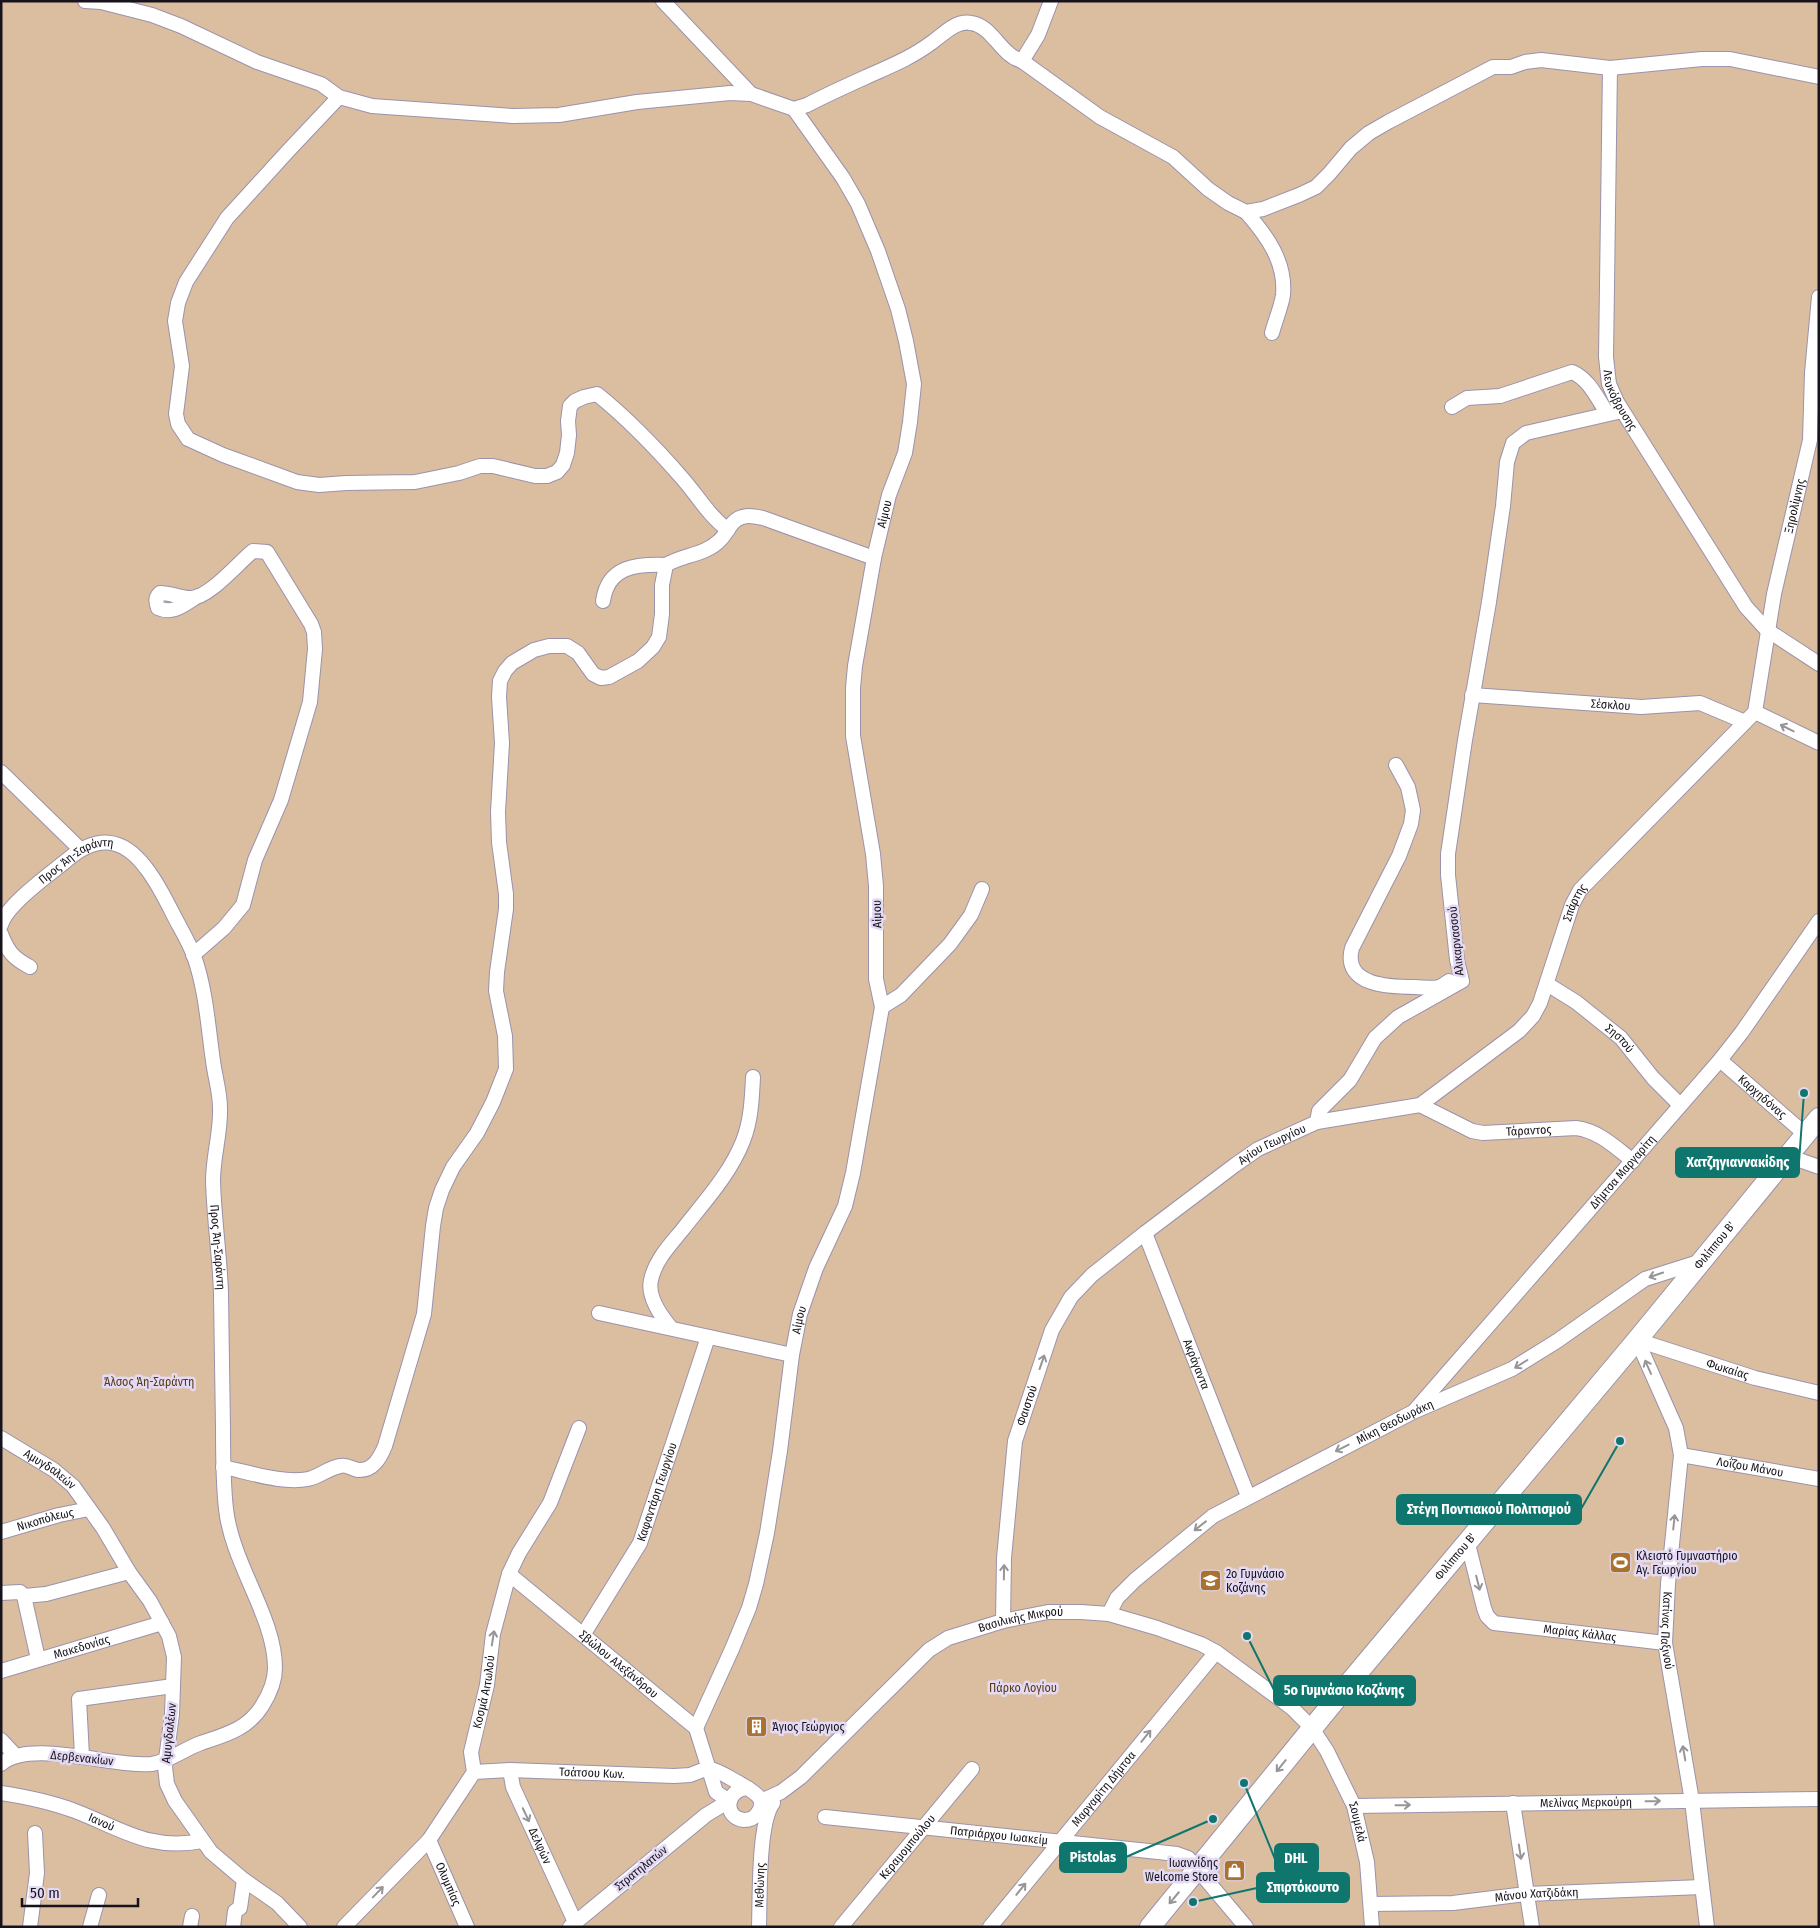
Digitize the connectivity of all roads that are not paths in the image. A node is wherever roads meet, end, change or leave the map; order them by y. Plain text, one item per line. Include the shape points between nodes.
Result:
1 (85, 1) edge
2 (663, 1) edge
3 (1051, 1) edge
4 (1022, 61) junction
5 (1610, 68) junction
6 (1819, 77) edge
7 (751, 94) junction
8 (339, 98) junction
9 (794, 109) junction
10 (1246, 212) junction
11 (1819, 297) edge
12 (1272, 333) dead end
13 (1452, 407) dead end
14 (1622, 411) junction
15 (1607, 413) junction
16 (728, 530) junction
17 (874, 558) junction
18 (666, 565) junction
19 (198, 596) dead end
20 (603, 601) dead end
21 (1767, 630) junction
22 (1819, 664) edge
23 (1472, 695) junction
24 (1755, 712) junction
25 (1745, 722) junction
26 (1819, 744) edge
27 (1396, 765) dead end
28 (1, 772) edge
29 (80, 849) junction
30 (982, 889) dead end
31 (1819, 921) edge
32 (1, 925) edge
33 (1, 934) edge
34 (194, 955) junction
35 (30, 967) dead end
36 (1461, 975) junction
37 (1547, 984) junction
38 (882, 1007) junction
39 (1720, 1060) junction
40 (753, 1077) dead end
41 (1420, 1105) junction
42 (1680, 1105) junction
43 (1819, 1118) edge
44 (1317, 1122) junction
45 (1805, 1134) junction
46 (1788, 1156) junction
47 (1633, 1161) junction
48 (1819, 1167) edge
49 (1145, 1233) junction
50 (1703, 1261) junction
51 (599, 1313) dead end
52 (671, 1328) junction
53 (708, 1337) junction
54 (1637, 1340) junction
55 (792, 1355) junction
56 (1819, 1393) edge
57 (1413, 1412) junction
58 (579, 1428) dead end
59 (1, 1438) edge
60 (1680, 1455) junction
61 (224, 1467) junction
62 (1819, 1479) edge
63 (1248, 1496) junction
64 (89, 1509) junction
65 (1, 1532) edge
66 (1467, 1540) junction
67 (130, 1572) junction
68 (509, 1574) junction
69 (1, 1592) edge
70 (24, 1596) junction
71 (1109, 1614) junction
72 (1003, 1621) junction
73 (162, 1623) junction
74 (583, 1635) junction
75 (1664, 1643) junction
76 (1216, 1652) junction
77 (38, 1659) junction
78 (1, 1671) edge
79 (173, 1686) junction
80 (696, 1728) junction
81 (1312, 1728) junction
82 (1, 1740) edge
83 (16, 1756) junction
84 (82, 1756) junction
85 (165, 1761) junction
86 (1, 1764) edge
87 (708, 1768) junction
88 (972, 1768) dead end
89 (510, 1770) junction
90 (474, 1772) junction
91 (748, 1788) junction
92 (716, 1792) junction
93 (781, 1792) junction
94 (1, 1793) edge
95 (1819, 1799) edge
96 (729, 1801) junction
97 (760, 1801) junction
98 (1692, 1801) junction
99 (1513, 1803) junction
100 (1354, 1806) junction
101 (713, 1810) junction
102 (734, 1815) junction
103 (825, 1817) dead end
104 (748, 1819) junction
105 (924, 1827) junction
106 (35, 1833) dead end
107 (429, 1840) junction
108 (202, 1841) junction
109 (763, 1842) junction
110 (1060, 1842) junction
111 (1198, 1870) junction
112 (244, 1880) junction
113 (1702, 1887) junction
114 (99, 1894) dead end
115 (1526, 1894) junction
116 (1371, 1904) junction
117 (573, 1925) edge
118 (30, 1927) edge
119 (90, 1927) edge
120 (234, 1927) edge
121 (300, 1927) edge
122 (344, 1927) edge
123 (467, 1927) edge
124 (759, 1927) edge
125 (842, 1927) edge
126 (990, 1927) edge
127 (1150, 1927) edge
128 (1246, 1927) edge
129 (1372, 1927) edge
130 (1532, 1927) edge
131 (1706, 1927) edge

1 - 8 street via 127,7 167,20 257,62 321,84
2 - 7 street
3 - 4 street via 1038,35
4 - 9 street via 1012,58 982,27 970,22 959,24 898,62
4 - 10 street via 1100,117 1173,157 1208,189
5 - 6 street via 1730,59
5 - 10 street via 1541,60 1511,67 1493,67 1370,133 1350,148 1316,186 1263,209
5 - 14 street, Λευκόβρυσης via 1606,357 1609,384
7 - 8 street via 637,102 559,115 513,116 396,109
7 - 9 street
8 - 16 street via 228,218 186,282 175,321 182,366 176,414 178,424 188,439 297,482 319,485 415,482 480,466 547,476 557,472 567,453 570,406 584,397 598,394 650,443 713,519
9 - 17 street, Αίμου via 858,204 898,309 914,384 905,452 889,495
10 - 12 street via 1274,249 1282,273 1283,297
11 - 21 street, Ξηρολίμνης via 1810,440
13 - 15 street via 1467,398 1500,396 1572,372 1589,384
14 - 15 street, Αλικαρνασσού
14 - 21 street, Λευκόβρυσης via 1746,606
15 - 23 street, Αλικαρνασσού via 1526,433 1513,443 1507,462 1489,602
16 - 17 street via 736,520 746,516 762,518
16 - 18 street via 719,541 703,551
17 - 38 street, Αίμου via 855,666 853,709 855,746 873,854 878,920 876,979
18 - 20 street via 630,568 614,575
18 - 61 street via 659,637 638,661 601,678 593,674 578,653 567,646 549,646 534,650 512,663 500,681 502,743 498,812 506,909 496,991 505,1036 506,1069 490,1110 453,1168 436,1208 424,1314 380,1459 367,1469 343,1465 310,1479 293,1481
19 - 34 street via 223,579 253,551 267,552 311,624 315,649 314,681 306,719 281,800 255,860 243,905 224,928
21 - 22 street, Λευκόβρυσης
21 - 24 street, Ξηρολίμνης
23 - 25 street, Σέσκλου via 1641,707 1700,703
23 - 36 street, Αλικαρνασσού via 1448,854
24 - 25 street, Σπάρτης
26 -> 24 street
25 - 37 street, Σπάρτης via 1580,890 1567,919
27 - 36 street via 1408,787 1414,810 1411,824 1399,856 1349,958 1353,970 1374,984 1387,987 1438,987
28 - 29 street
29 - 32 street, Προς Άη-Σαράντη via 16,903
29 - 34 street, Προς Άη-Σαράντη via 94,842 114,844 137,856 152,875
30 - 38 street via 971,915 950,944 901,996
31 - 39 street, Δήμτσα Μαργαρίτη
33 - 35 street via 16,960
34 - 61 street, Προς Άη-Σαράντη via 204,993 220,1107 213,1178 221,1290
36 - 44 street, Αλικαρνασσού via 1462,981 1398,1017 1375,1038 1350,1080 1318,1111
37 - 41 street, Σπάρτης via 1533,1016 1519,1031
37 - 42 street, Σηστού via 1576,1002 1621,1038
38 - 55 street, Αίμου via 845,1206 807,1291
39 - 42 street, Δήμτσα Μαργαρίτη
39 - 45 street, Καρχηδόνας
40 - 52 street via 750,1118 744,1140 722,1179 662,1256 650,1281 652,1295
41 - 44 street, Αγίου Γεωργίου
41 - 47 street, Τάραντος via 1472,1131 1483,1133 1569,1128 1589,1130
42 - 47 street, Δήμτσα Μαργαρίτη
43 - 45 main road, Φιλίππου Β'
44 - 49 street, Αγίου Γεωργίου via 1258,1149
45 - 46 main road, Φιλίππου Β'
46 - 48 street
46 - 50 main road, Φιλίππου Β'
47 - 57 street, Δήμτσα Μαργαρίτη
49 - 63 street, Ακράγαντα
72 -> 49 street, Φαιστού via 1004,1558 1015,1441 1052,1330 1082,1284
50 - 54 main road, Φιλίππου Β'
50 -> 57 street, Μίκη Θεοδωράκη via 1645,1279 1512,1369
51 - 52 street
52 - 53 street
53 - 55 street
53 - 74 street, Καφαντάρη Γεωργίου via 640,1543
54 - 56 street, Φωκαίας via 1755,1378
60 -> 54 street, Κατίνας Παξινού via 1676,1428
54 - 66 main road, Φιλίππου Β'
55 - 80 street, Αίμου via 780,1451 756,1584 732,1649
57 -> 63 street, Μίκη Θεοδωράκη
58 - 68 street, Κοσμά Αιτωλού via 550,1503
59 - 64 street, Αμυγδαλεών via 65,1478
60 - 62 street, Λοΐζου Μάνου
75 -> 60 street, Κατίνας Παξινού
61 - 85 street, Προς Άη-Σαράντη via 226,1510 231,1532 264,1620 275,1672 271,1691 251,1720 238,1729
63 -> 71 street, Μίκη Θεοδωράκη via 1214,1516 1135,1580 1117,1598
64 - 65 street, Νικοπόλεως
64 - 67 street, Αμυγδαλέων
66 -> 75 street, Μαρίας Κάλλας via 1484,1608 1494,1623
66 - 81 main road, Φιλίππου Β'
67 - 70 street via 46,1594
67 - 73 street, Αμυγδαλέων
68 - 74 street, Σβώλου Αλεξάνδρου
90 -> 68 street, Κοσμά Αιτωλού via 471,1752 487,1685 493,1634
69 - 70 street via 20,1592
70 - 77 street
71 - 72 street, Βασιλικής Μικρού via 1048,1612
71 - 76 street, Βασιλικής Μικρού via 1156,1628
72 - 93 street, Βασιλικής Μικρού via 948,1638 928,1650 808,1771
73 - 77 street, Μακεδονίας
73 - 79 street, Αμυγδαλέων via 172,1646
74 - 80 street, Σβώλου Αλεξάνδρου
98 -> 75 street, Κατίνας Παξινού
76 - 81 street, Βασιλικής Μικρού via 1292,1708
110 -> 76 street, Μαργαρίτη Δήμτσα
77 - 78 street, Μακεδονίας
79 - 84 street via 79,1699
79 - 85 street, Αμυγδαλέων
80 - 87 street
81 - 100 street, Σουμελά
81 -> 111 main road, Φιλίππου Β'
82 - 83 street
83 - 84 street, Δερβενακίων
83 - 86 street, Δερβενακίων
84 - 85 street, Δερβενακίων via 149,1764
85 - 108 street, Αμυγδαλέων via 168,1784 175,1801
87 - 89 street, Τσάτσου Κων. via 690,1775 674,1776
87 - 91 street via 718,1770
87 - 92 street
88 - 105 street, Κεραμομπούλου
89 - 90 street, Τσάτσου Κων.
89 -> 117 street, Δελφών via 513,1787
90 - 107 street
91 - 96 street via 738,1790
91 - 97 street
92 - 96 street
92 - 101 street
93 - 97 street, Βασιλικής Μικρού
93 - 109 street, Μεθώνης via 768,1811
94 - 108 street, Ιανού via 41,1800 75,1811 150,1842 182,1845
95 - 98 street, Μελίνας Μερκούρη
96 - 101 street, Στρατηλατών
96 - 102 street
97 - 104 street via 758,1813
99 -> 98 street, Μελίνας Μερκούρη
98 - 113 street, Κατίνας Παξινού
100 -> 99 street, Μελίνας Μερκούρη
99 -> 115 street
100 - 116 street, Σουμελά via 1367,1862
101 - 102 street
101 - 117 street, Στρατηλατών
102 - 104 street
103 - 105 street, Πατριάρχου Ιωακείμ
104 - 109 street
105 - 110 street, Πατριάρχου Ιωακείμ
105 - 125 street, Κεραμομπούλου
106 - 118 street via 37,1874
122 -> 107 street
107 - 123 street, Ολυμπίας
108 - 112 street, Αμυγδαλέων via 220,1862
109 - 124 street, Μεθώνης
110 - 111 street, Πατριάρχου Ιωακείμ via 1177,1854 1188,1858
126 -> 110 street, Μαργαρίτη Δήμτσα
111 -> 127 main road, Φιλίππου Β'
111 - 128 street, Πατριάρχου Ιωακείμ
112 - 120 street via 240,1908 234,1911
112 - 121 street, Αμυγδαλέων via 277,1904
113 - 115 street, Μάνου Χατζιδάκη
113 - 131 street, Κατίνας Παξινού
114 - 119 street
115 - 116 street, Μάνου Χατζιδάκη via 1453,1903
115 - 130 street
116 - 129 street, Σουμελά

